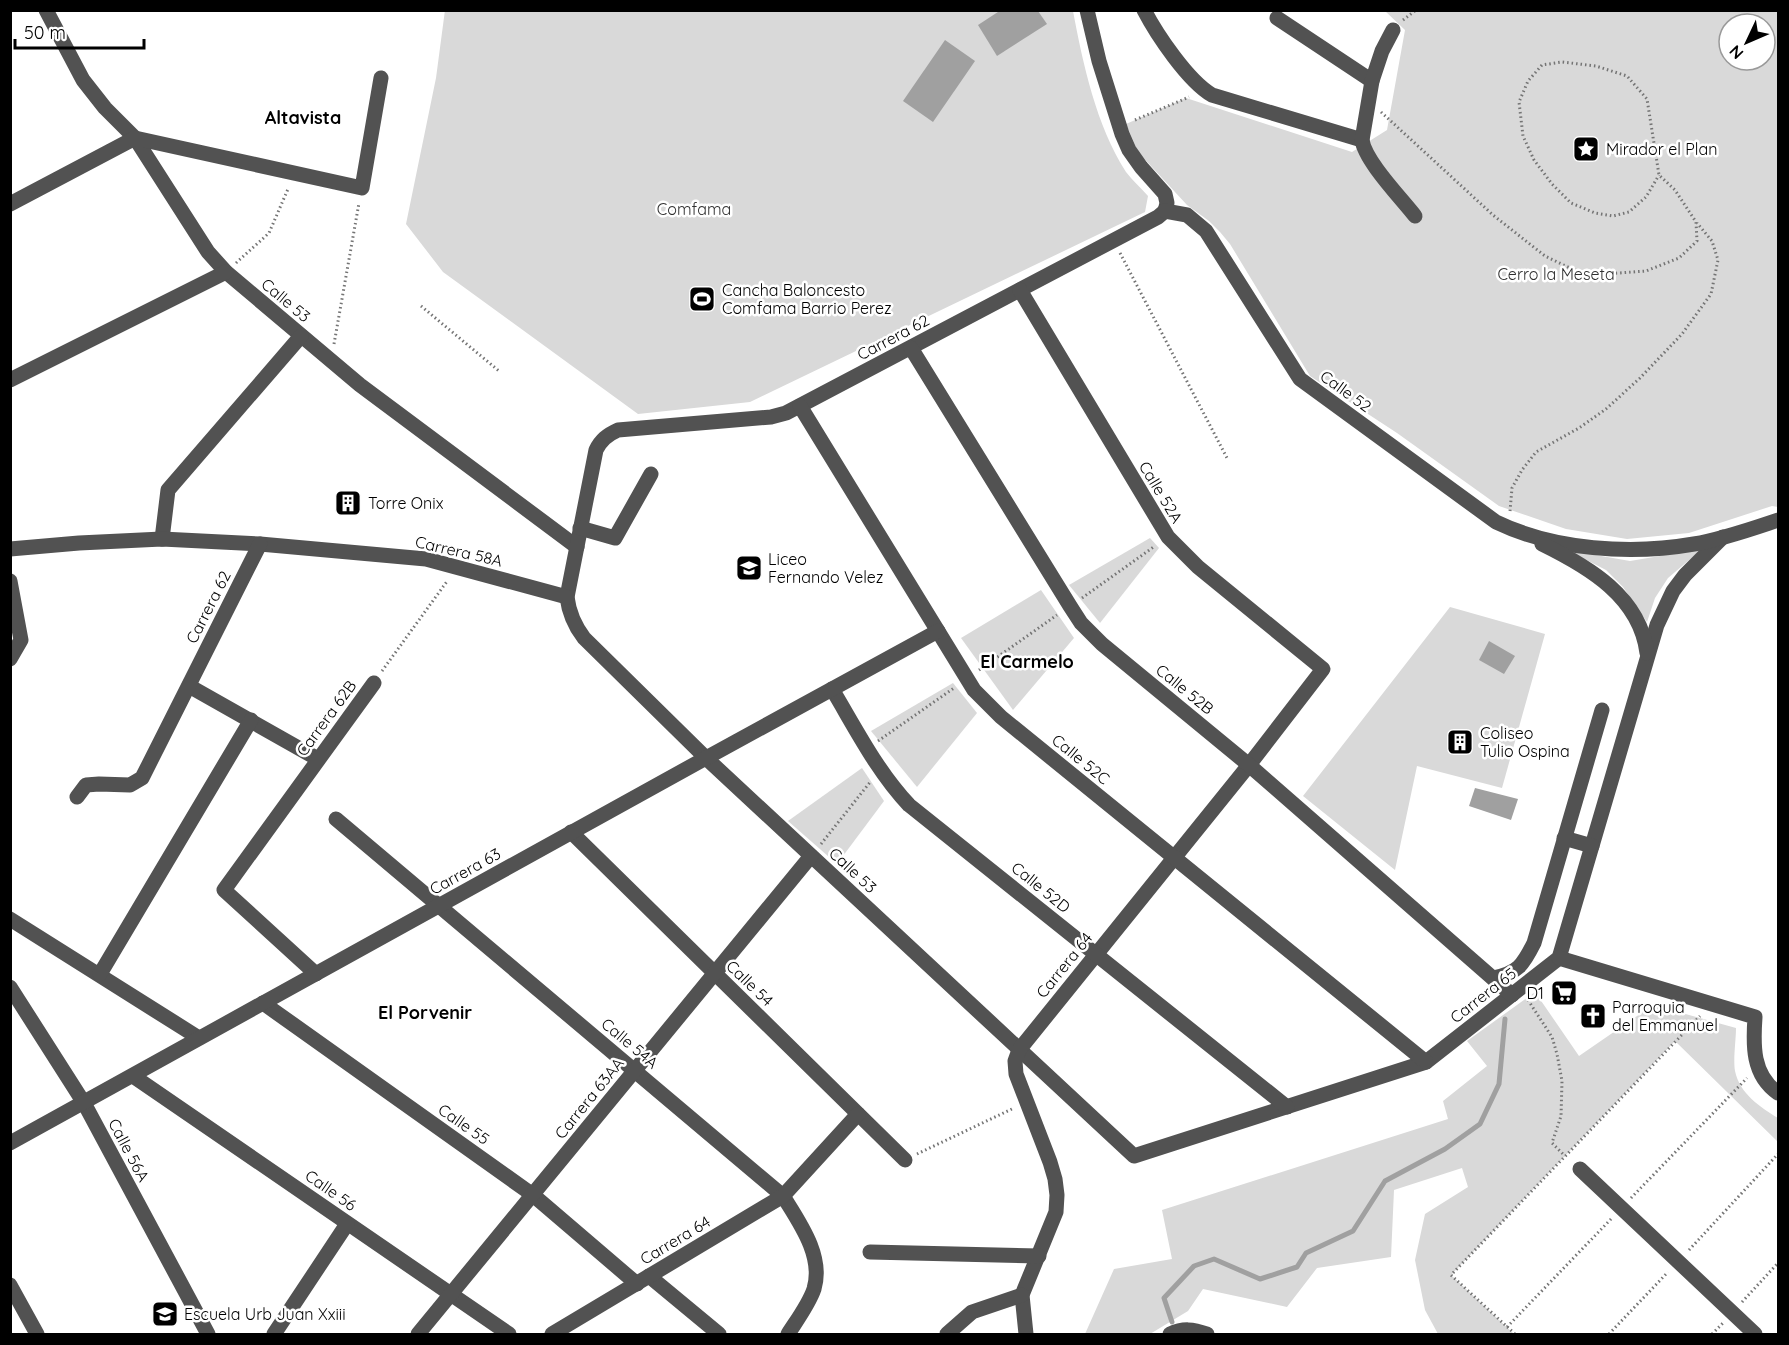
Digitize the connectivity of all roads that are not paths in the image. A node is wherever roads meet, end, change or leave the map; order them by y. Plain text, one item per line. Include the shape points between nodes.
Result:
1 (46, 10) edge
2 (1088, 10) edge
3 (1144, 10) edge
4 (1277, 18) dead end
5 (1393, 30) dead end
6 (381, 78) dead end
7 (1372, 81) junction
8 (135, 138) junction
9 (1362, 140) junction
10 (10, 204) edge
11 (1165, 211) junction
12 (1415, 216) dead end
13 (226, 272) junction
14 (1020, 290) junction
15 (301, 336) junction
16 (911, 348) junction
17 (10, 380) edge
18 (800, 406) junction
19 (651, 474) dead end
20 (1779, 520) edge
21 (580, 528) junction
22 (1512, 530) junction
23 (1723, 537) junction
24 (162, 539) junction
25 (260, 544) junction
26 (576, 547) junction
27 (10, 549) edge
28 (10, 581) edge
29 (567, 597) junction
30 (938, 631) junction
31 (10, 659) edge
32 (1648, 660) junction
33 (1323, 669) joint
34 (374, 683) road end
35 (189, 686) junction
36 (832, 689) junction
37 (1602, 710) dead end
38 (251, 720) junction
39 (706, 758) junction
40 (318, 759) junction
41 (1249, 765) junction
42 (77, 797) dead end
43 (336, 819) dead end
44 (571, 832) junction
45 (1564, 838) junction
46 (1593, 846) junction
47 (811, 856) junction
48 (1174, 858) junction
49 (438, 906) junction
50 (10, 919) edge
51 (1096, 954) junction
52 (1559, 958) junction
53 (715, 973) junction
54 (100, 974) junction
55 (316, 974) junction
56 (1493, 978) junction
57 (10, 987) edge
58 (1516, 992) junction
59 (263, 1003) junction
60 (200, 1038) junction
61 (1019, 1050) junction
62 (1426, 1062) junction
63 (635, 1071) junction
64 (133, 1076) junction
65 (1779, 1093) edge
66 (84, 1102) junction
67 (1287, 1107) junction
68 (858, 1114) junction
69 (10, 1143) edge
70 (1134, 1156) joint
71 (904, 1160) road end
72 (1580, 1169) road end
73 (533, 1195) junction
74 (783, 1196) junction
75 (347, 1224) junction
76 (870, 1252) dead end
77 (1039, 1256) junction
78 (643, 1280) junction
79 (10, 1285) edge
80 (451, 1295) junction
81 (1022, 1295) junction
82 (37, 1335) edge
83 (208, 1335) edge
84 (274, 1335) edge
85 (418, 1335) edge
86 (509, 1335) edge
87 (552, 1335) edge
88 (719, 1335) edge
89 (788, 1335) edge
90 (947, 1335) edge
91 (1026, 1335) edge
92 (1170, 1335) edge
93 (1207, 1335) edge
94 (1755, 1335) edge

1 - 8 street, Calle 53 via 83,80
2 - 11 street via 1119,127 1129,150 1165,194
3 - 9 street via 1160,38 1204,91
4 - 7 street
5 - 7 street
6 - 8 street via 362,188
7 - 9 street
8 - 10 street
8 - 13 street, Calle 53 via 208,252
9 - 12 street via 1370,159
11 - 14 street, Carrera 62
11 - 22 street, Calle 52 via 1187,215 1206,231 1300,379
13 - 15 street, Calle 53
13 - 17 street
14 - 16 street, Carrera 62
14 - 33 street, Calle 52A via 1168,537 1198,567
15 - 24 street via 168,490
15 - 26 street, Calle 53
16 - 18 street, Carrera 62
16 - 41 street, Calle 52B via 1081,622 1102,644
18 - 21 street, Carrera 62 via 771,417 618,430 596,450
18 - 30 street, Calle 52C
19 - 21 street via 615,538
20 - 23 street, Calle 52
21 - 26 street
22 - 23 street, Calle 52 via 1604,549 1668,548
22 - 32 street via 1604,580 1638,621
23 - 32 street via 1672,591
24 - 25 street, Carrera 58A
24 - 27 street, Carrera 58A
25 - 29 street, Carrera 58A via 426,559
25 - 35 street, Carrera 62
26 - 29 street
28 - 31 street via 21,640
29 - 39 street, Calle 53 via 568,610 584,638
30 - 36 street, Carrera 63
30 - 48 street, Calle 52C via 974,690 1001,717
32 - 46 street
33 - 41 street, Carrera 64
34 - 40 street, Carrera 62B
35 - 38 street
35 - 42 street, Carrera 62 via 142,778 130,785 86,785
36 - 39 street, Carrera 63
36 - 51 street, Calle 52D via 880,771 909,805
37 - 45 street
38 - 40 street
38 - 54 street
39 - 44 street, Carrera 63
39 - 47 street, Calle 53
40 - 55 street, Carrera 62B via 224,890
41 - 48 street, Carrera 64
41 - 56 street, Calle 52B
43 - 49 street, Calle 54A
44 - 49 street, Carrera 63
44 - 53 street, Calle 54
45 - 46 street
45 - 56 street via 1534,943 1525,961 1506,975
46 - 52 street
47 - 53 street, Carrera 63AA
47 - 61 street, Calle 53
48 - 51 street, Carrera 64
48 - 62 street, Calle 52C
49 - 55 street, Carrera 63
49 - 63 street, Calle 54A
50 - 54 street
51 - 61 street, Carrera 64
51 - 67 street, Calle 52D
52 - 58 street, Carrera 65
52 - 65 street via 1755,1017 1753,1042 1758,1067
53 - 63 street, Carrera 63AA
53 - 68 street, Calle 54
54 - 60 street
55 - 59 street, Carrera 63
56 - 58 street, Calle 52B
57 - 66 street, Calle 56A
58 - 62 street, Carrera 65
59 - 60 street, Carrera 63
59 - 73 street, Calle 55
60 - 64 street, Carrera 63
61 - 70 street, Calle 53
61 - 77 street via 1016,1074 1050,1162 1057,1196 1056,1212
62 - 67 street, Carrera 65
63 - 73 street, Carrera 63AA
63 - 74 street, Calle 54A
64 - 66 street, Carrera 63
64 - 75 street, Calle 56
66 - 69 street, Carrera 63
66 - 83 street, Calle 56A
67 - 70 street, Carrera 65
68 - 71 street, Calle 54
68 - 74 street, Carrera 64
72 - 94 street
73 - 78 street, Calle 55
73 - 80 street, Carrera 63AA
74 - 78 street, Carrera 64
74 - 89 street, Calle 54A via 804,1230 816,1268 814,1288
75 - 80 street, Calle 56
75 - 84 street
76 - 77 street
77 - 81 street
78 - 87 street, Carrera 64
78 - 88 street, Calle 55
79 - 82 street
80 - 85 street, Carrera 63AA
80 - 86 street, Calle 56
81 - 90 street via 972,1312
81 - 91 street
92 - 93 street via 1194,1329

